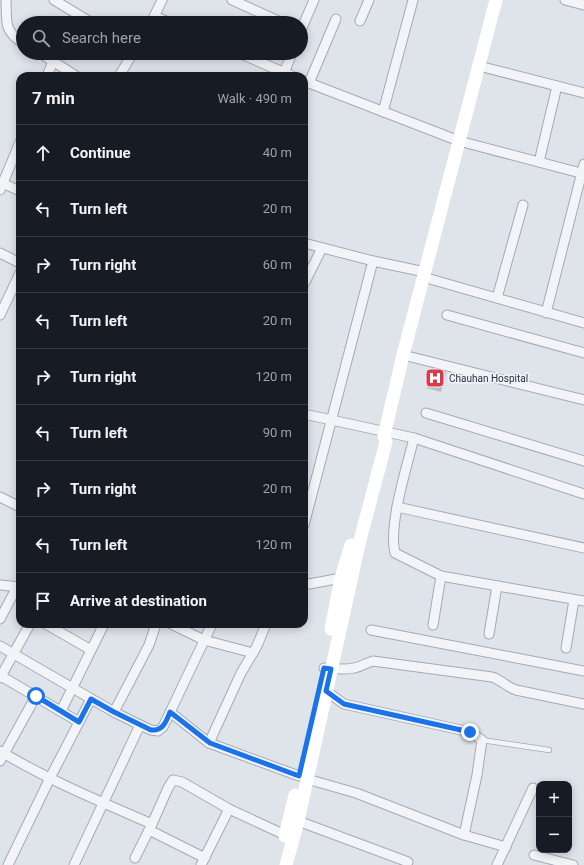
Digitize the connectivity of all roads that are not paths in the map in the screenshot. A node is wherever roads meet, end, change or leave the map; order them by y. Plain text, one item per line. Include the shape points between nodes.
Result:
1 (6, 0) edge
2 (54, 0) edge
3 (162, 0) edge
4 (232, 0) edge
5 (314, 0) edge
6 (369, 0) edge
7 (413, 0) edge
8 (496, 0) edge
9 (565, 0) edge
10 (584, 5) edge
11 (80, 16) edge
12 (155, 16) edge
13 (268, 16) edge
14 (307, 16) edge
15 (336, 19) dead end
16 (360, 21) dead end
17 (16, 39) edge
18 (128, 60) edge
19 (255, 60) edge
20 (291, 60) edge
21 (53, 61) joint
22 (479, 66) junction
23 (49, 72) edge
24 (70, 72) edge
25 (121, 72) edge
26 (283, 72) edge
27 (288, 72) edge
28 (308, 80) edge
29 (308, 82) edge
30 (557, 86) junction
31 (584, 93) edge
32 (383, 112) junction
33 (459, 141) junction
34 (16, 151) edge
35 (539, 162) junction
36 (584, 164) edge
37 (583, 174) edge
38 (1, 185) edge
39 (16, 190) edge
40 (523, 205) dead end
41 (308, 244) edge
42 (322, 248) junction
43 (0, 253) edge
44 (16, 261) edge
45 (374, 261) junction
46 (424, 274) junction
47 (308, 276) edge
48 (16, 282) edge
49 (497, 298) junction
50 (1, 310) edge
51 (546, 313) junction
52 (446, 315) dead end
53 (584, 323) edge
54 (584, 353) edge
55 (403, 355) junction
56 (584, 400) edge
57 (426, 413) dead end
58 (308, 415) edge
59 (331, 421) junction
60 (385, 434) junction
61 (414, 438) junction
62 (584, 461) edge
63 (584, 494) edge
64 (0, 497) edge
65 (16, 504) edge
66 (397, 507) junction
67 (308, 510) edge
68 (584, 548) edge
69 (441, 576) junction
70 (340, 578) junction
71 (308, 584) edge
72 (0, 585) edge
73 (497, 586) junction
74 (16, 587) edge
75 (16, 591) edge
76 (574, 600) junction
77 (584, 601) edge
78 (0, 619) edge
79 (433, 625) dead end
80 (28, 628) edge
81 (53, 628) edge
82 (102, 628) edge
83 (155, 628) edge
84 (179, 628) edge
85 (210, 628) edge
86 (264, 628) edge
87 (371, 630) dead end
88 (489, 634) dead end
89 (204, 640) junction
90 (0, 646) edge
91 (566, 648) dead end
92 (91, 650) junction
93 (253, 652) junction
94 (13, 654) junction
95 (327, 668) junction
96 (584, 671) edge
97 (1, 677) edge
98 (72, 688) junction
99 (326, 691) junction
100 (36, 696) junction
101 (91, 699) junction
102 (584, 704) edge
103 (61, 711) junction
104 (114, 712) junction
105 (170, 712) junction
106 (79, 722) junction
107 (140, 725) junction
108 (482, 740) junction
109 (210, 743) junction
110 (549, 750) dead end
111 (1, 755) edge
112 (303, 777) junction
113 (50, 778) junction
114 (533, 788) dead end
115 (103, 803) junction
116 (229, 809) junction
117 (298, 821) junction
118 (151, 827) junction
119 (285, 835) junction
120 (464, 835) junction
121 (506, 847) junction
122 (534, 855) dead end
123 (134, 858) dead end
124 (203, 861) edge
125 (408, 862) dead end
126 (8, 865) edge
127 (74, 865) edge
128 (278, 865) edge
129 (286, 865) edge
130 (497, 865) edge
131 (573, 865) edge

1 - 17 street via 8,25
2 - 11 street
3 - 12 street
4 - 13 street
5 - 14 street
6 - 16 street
7 - 32 street
8 - 22 street
9 - 10 street
15 - 28 street
18 - 25 street
19 - 26 street
20 - 27 street
21 - 23 street
21 - 24 street
22 - 30 street
22 - 33 street
29 - 32 street
30 - 31 street
30 - 35 street
32 - 33 street
33 - 35 street
33 - 46 street
34 - 38 street
35 - 37 street
36 - 37 street
37 - 51 street
38 - 39 street
40 - 49 street
41 - 42 street
42 - 45 street
42 - 47 street
43 - 44 street
45 - 46 street
45 - 59 street
46 - 49 street
46 - 55 street
48 - 50 street
49 - 51 street
51 - 53 street
52 - 54 street
55 - 56 street
55 - 60 street
57 - 62 street
58 - 59 street
59 - 60 street
59 - 67 street
60 - 61 street
60 - 70 street via 380,440
60 - 95 street via 386,442
61 - 63 street
61 - 66 street
64 - 65 street
66 - 68 street
66 - 69 street via 393,544 395,553
69 - 73 street
69 - 79 street
70 - 71 street
70 - 95 street
72 - 74 street
73 - 76 street
73 - 88 street
75 - 78 street
76 - 77 street
76 - 91 street
80 - 94 street
81 - 92 street
82 - 92 street
83 - 104 street via 149,645
84 - 89 street
85 - 89 street
86 - 93 street
87 - 96 street
89 - 93 street
89 - 105 street
90 - 94 street
92 - 98 street
93 - 109 street via 240,673
94 - 97 street
94 - 98 street
95 - 99 street
95 - 102 street via 354,668 373,661 492,677 512,689
95 - 112 street
97 - 100 street
98 - 101 street
98 - 103 street
99 - 108 street via 344,704 470,732
99 - 112 street
100 - 103 street
100 - 111 street
101 - 104 street
101 - 106 street
103 - 106 street
104 - 107 street
105 - 107 street via 163,727 158,731
105 - 109 street
106 - 113 street
107 - 115 street
108 - 110 lane
108 - 120 street
109 - 112 street
111 - 113 street
112 - 117 street
112 - 119 street
112 - 120 street via 356,793
113 - 115 street
113 - 126 street
114 - 121 street
115 - 118 street
115 - 127 street
116 - 118 street via 182,782 173,780
116 - 119 street
116 - 124 street
117 - 125 street
117 - 129 street
118 - 123 street
118 - 124 street
119 - 128 street
120 - 121 street
121 - 130 street
122 - 131 street

